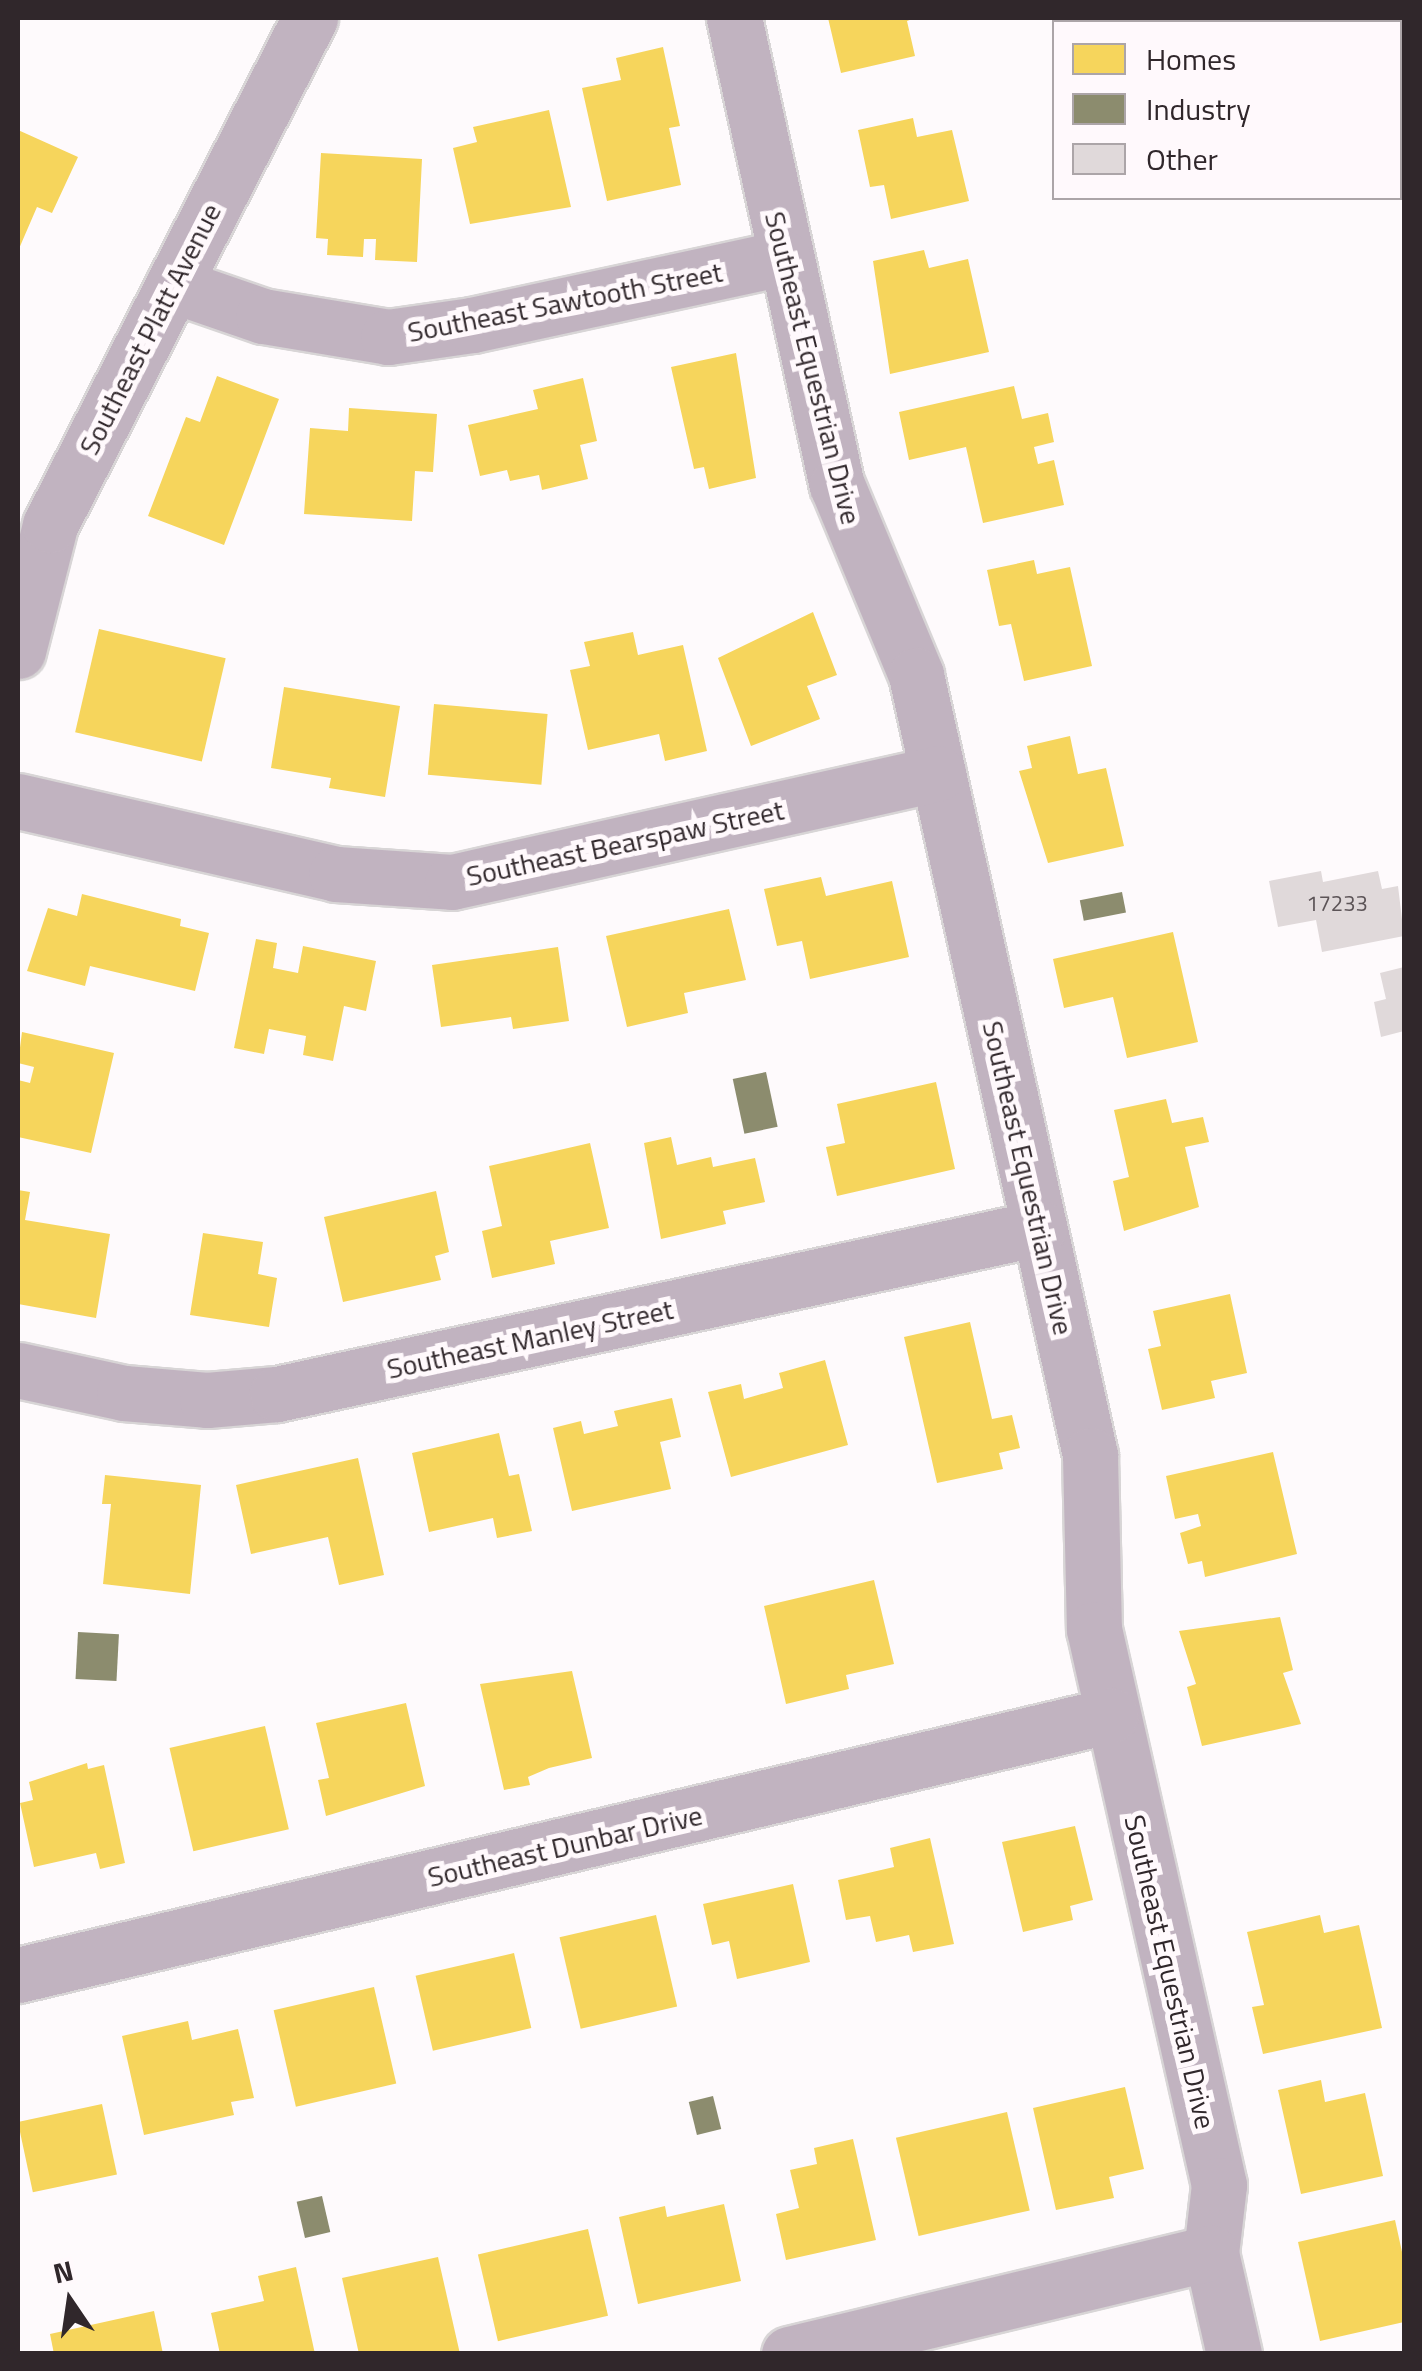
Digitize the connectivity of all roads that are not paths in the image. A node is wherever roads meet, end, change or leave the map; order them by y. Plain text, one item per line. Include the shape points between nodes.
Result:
1 (310, 18) edge
2 (734, 18) edge
3 (783, 258) junction
4 (173, 285) junction
5 (18, 651) edge
6 (938, 773) junction
7 (18, 801) edge
8 (1039, 1228) junction
9 (18, 1370) edge
10 (1112, 1715) junction
11 (18, 1974) edge
12 (1211, 2252) junction
13 (789, 2354) edge
14 (1234, 2354) edge

1 - 4 street, Southeast Platt Avenue
2 - 3 street, Southeast Equestrian Drive
3 - 4 street, Southeast Sawtooth Street via 472,325 388,336 263,316
3 - 6 street, Southeast Equestrian Drive via 837,484 916,675
4 - 5 street, Southeast Platt Avenue via 50,525
6 - 7 street, Southeast Bearspaw Street via 452,882 336,874
6 - 8 street, Southeast Equestrian Drive
8 - 9 street, Southeast Manley Street via 277,1394 208,1400 124,1393
8 - 10 street, Southeast Equestrian Drive via 1090,1454 1089,1583
10 - 11 street, Southeast Dunbar Drive
10 - 12 street, Southeast Equestrian Drive via 1218,2185
12 - 13 street
12 - 14 street, Southeast Equestrian Drive

